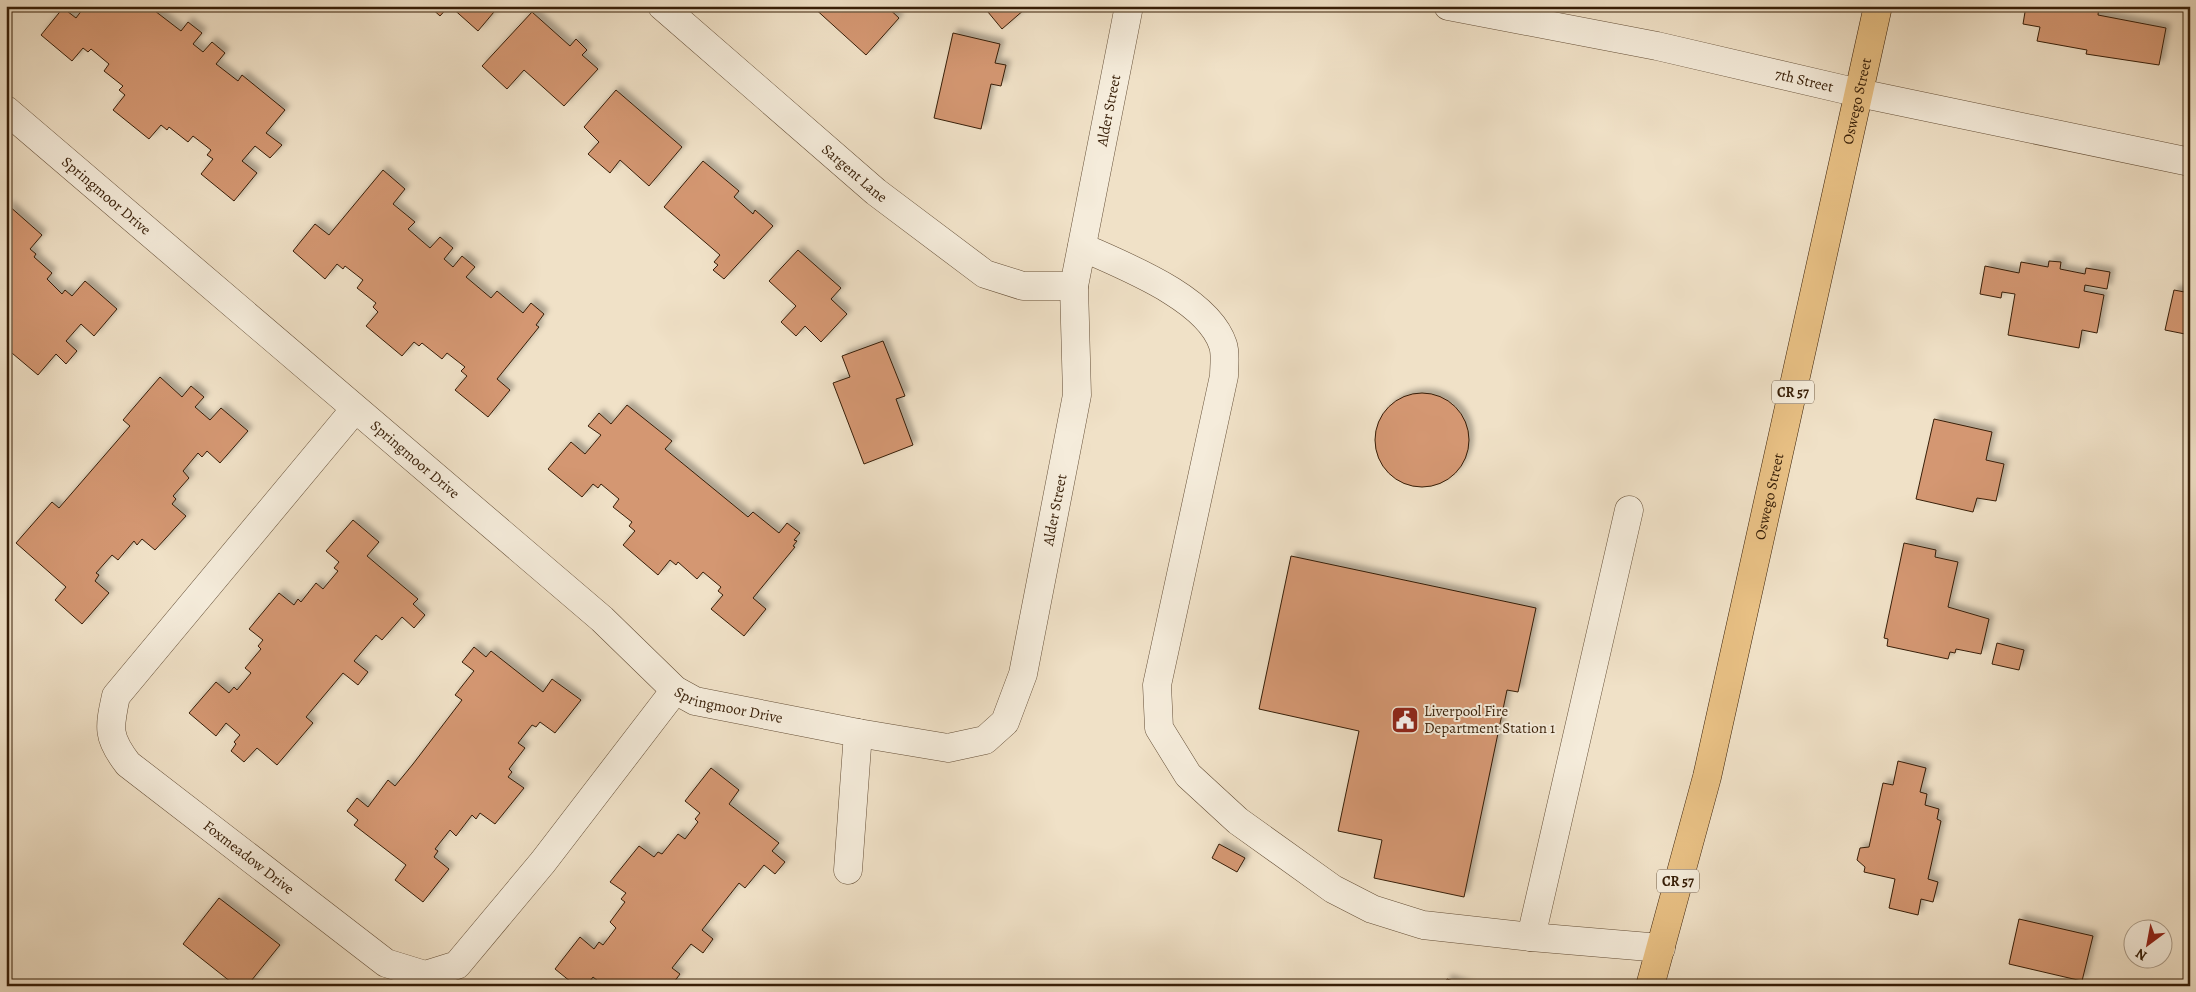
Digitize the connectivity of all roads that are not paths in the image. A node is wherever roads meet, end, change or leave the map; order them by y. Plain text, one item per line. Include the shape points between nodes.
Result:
1 (662, 6) edge
2 (1129, 6) edge
3 (1448, 6) edge
4 (1878, 6) edge
5 (1859, 93) junction
6 (6, 110) edge
7 (2190, 162) edge
8 (1082, 247) junction
9 (1074, 286) junction
10 (356, 409) junction
11 (1629, 510) dead end
12 (675, 690) junction
13 (858, 734) junction
14 (848, 870) dead end
15 (1530, 937) junction
16 (1661, 948) junction
17 (1650, 986) edge

1 - 9 street, Sargent Lane via 876,192 985,274 1023,286
2 - 8 street, Alder Street
3 - 5 street, 7th Street via 1657,46
4 - 5 main road, Oswego Street / CR 57
5 - 7 street, 7th Street
5 - 16 main road, Oswego Street / CR 57 via 1709,767
6 - 10 street, Springmoor Drive
8 - 9 street, Alder Street
8 - 15 street via 1176,294 1206,318 1223,346 1224,376 1157,686 1159,728 1188,775 1238,822 1333,889 1372,909 1423,924
9 - 13 street, Alder Street via 1077,395 1023,674 1005,722 985,740 948,748
10 - 12 street, Springmoor Drive via 602,619
10 - 12 street, Foxmeadow Drive via 116,696 109,725 118,750 128,764 386,963 425,975 457,965 543,862
11 - 15 street
12 - 13 street, Springmoor Drive via 695,701
13 - 14 street
15 - 16 street
16 - 17 main road, Oswego Street / CR 57

